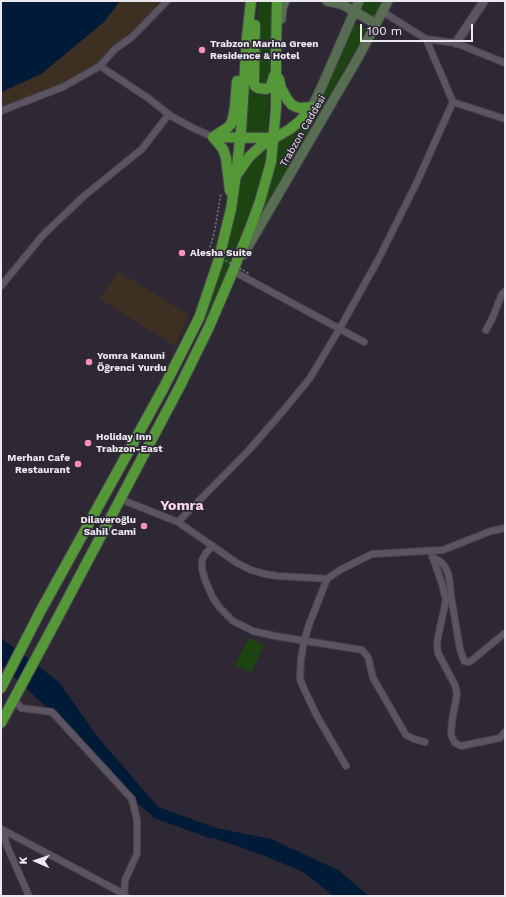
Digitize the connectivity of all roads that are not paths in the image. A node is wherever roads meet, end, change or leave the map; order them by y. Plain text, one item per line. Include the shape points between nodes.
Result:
1 (168, 1) edge
2 (250, 1) edge
3 (256, 1) edge
4 (277, 1) edge
5 (285, 1) edge
6 (327, 1) edge
7 (359, 1) edge
8 (388, 1) edge
9 (484, 1) edge
10 (354, 11) junction
11 (383, 12) junction
12 (376, 24) junction
13 (426, 39) junction
14 (456, 43) junction
15 (505, 62) edge
16 (100, 66) junction
17 (276, 68) junction
18 (453, 102) junction
19 (312, 107) junction
20 (1, 111) edge
21 (169, 114) junction
22 (505, 119) edge
23 (213, 137) junction
24 (240, 137) junction
25 (274, 138) junction
26 (236, 175) junction
27 (231, 209) junction
28 (233, 271) junction
29 (1, 286) edge
30 (505, 291) edge
31 (340, 328) junction
32 (486, 330) dead end
33 (364, 342) dead end
34 (120, 499) junction
35 (178, 522) junction
36 (505, 528) edge
37 (213, 546) junction
38 (425, 551) junction
39 (433, 558) junction
40 (327, 579) junction
41 (505, 633) edge
42 (304, 641) junction
43 (1, 688) edge
44 (16, 695) junction
45 (1, 723) edge
46 (505, 732) edge
47 (425, 742) dead end
48 (346, 766) dead end
49 (2, 830) edge
50 (125, 895) edge
51 (29, 896) edge

1 - 16 street
2 - 23 highway via 242,38 233,118 227,128
2 - 24 highway
3 - 17 highway via 253,77 255,86 269,88
4 - 17 highway
5 - 17 main road via 282,8
6 - 10 main road via 341,4
7 - 10 main road, Trabzon Caddesi
8 - 11 main road, Trabzon Caddesi
9 - 14 street
10 - 12 main road
10 - 19 main road, Trabzon Caddesi
11 - 12 main road, Trabzon Caddesi
11 - 13 street
12 - 28 main road, Trabzon Caddesi
13 - 14 street
13 - 18 street
14 - 15 street
16 - 20 street via 63,87
16 - 21 street
17 - 19 highway via 281,88 292,105 299,108
17 - 25 highway
18 - 22 street
18 - 31 street via 378,260
19 - 25 highway via 300,121
21 - 23 street
21 - 29 street via 142,149 84,196 43,235
23 - 24 highway
23 - 27 highway via 223,149 226,158
24 - 25 highway
24 - 26 highway
25 - 26 highway via 249,156
25 - 28 highway via 272,162
26 - 27 highway
27 - 43 highway via 218,262 199,318 163,390 40,612
28 - 31 street
28 - 34 highway via 206,334
30 - 32 street
31 - 33 street
31 - 35 street via 310,378 283,411 249,450
34 - 35 street
34 - 44 highway
35 - 37 street
36 - 38 street via 443,550
37 - 40 street via 237,563 265,574
37 - 42 street via 202,560 202,569 210,592 220,608 233,620 253,631
38 - 39 street
38 - 40 street via 372,554
39 - 41 street via 441,562 448,573 464,661 471,661
39 - 46 street via 446,600 438,637 438,653 457,694 451,735 455,743 461,746 500,738
40 - 42 street
42 - 47 street via 362,650 368,657 373,678 406,735
42 - 48 street via 300,679 317,716
44 - 45 highway
44 - 50 street via 15,700 21,708 52,712 132,799 137,820 137,854 125,880
49 - 50 street
49 - 51 street

